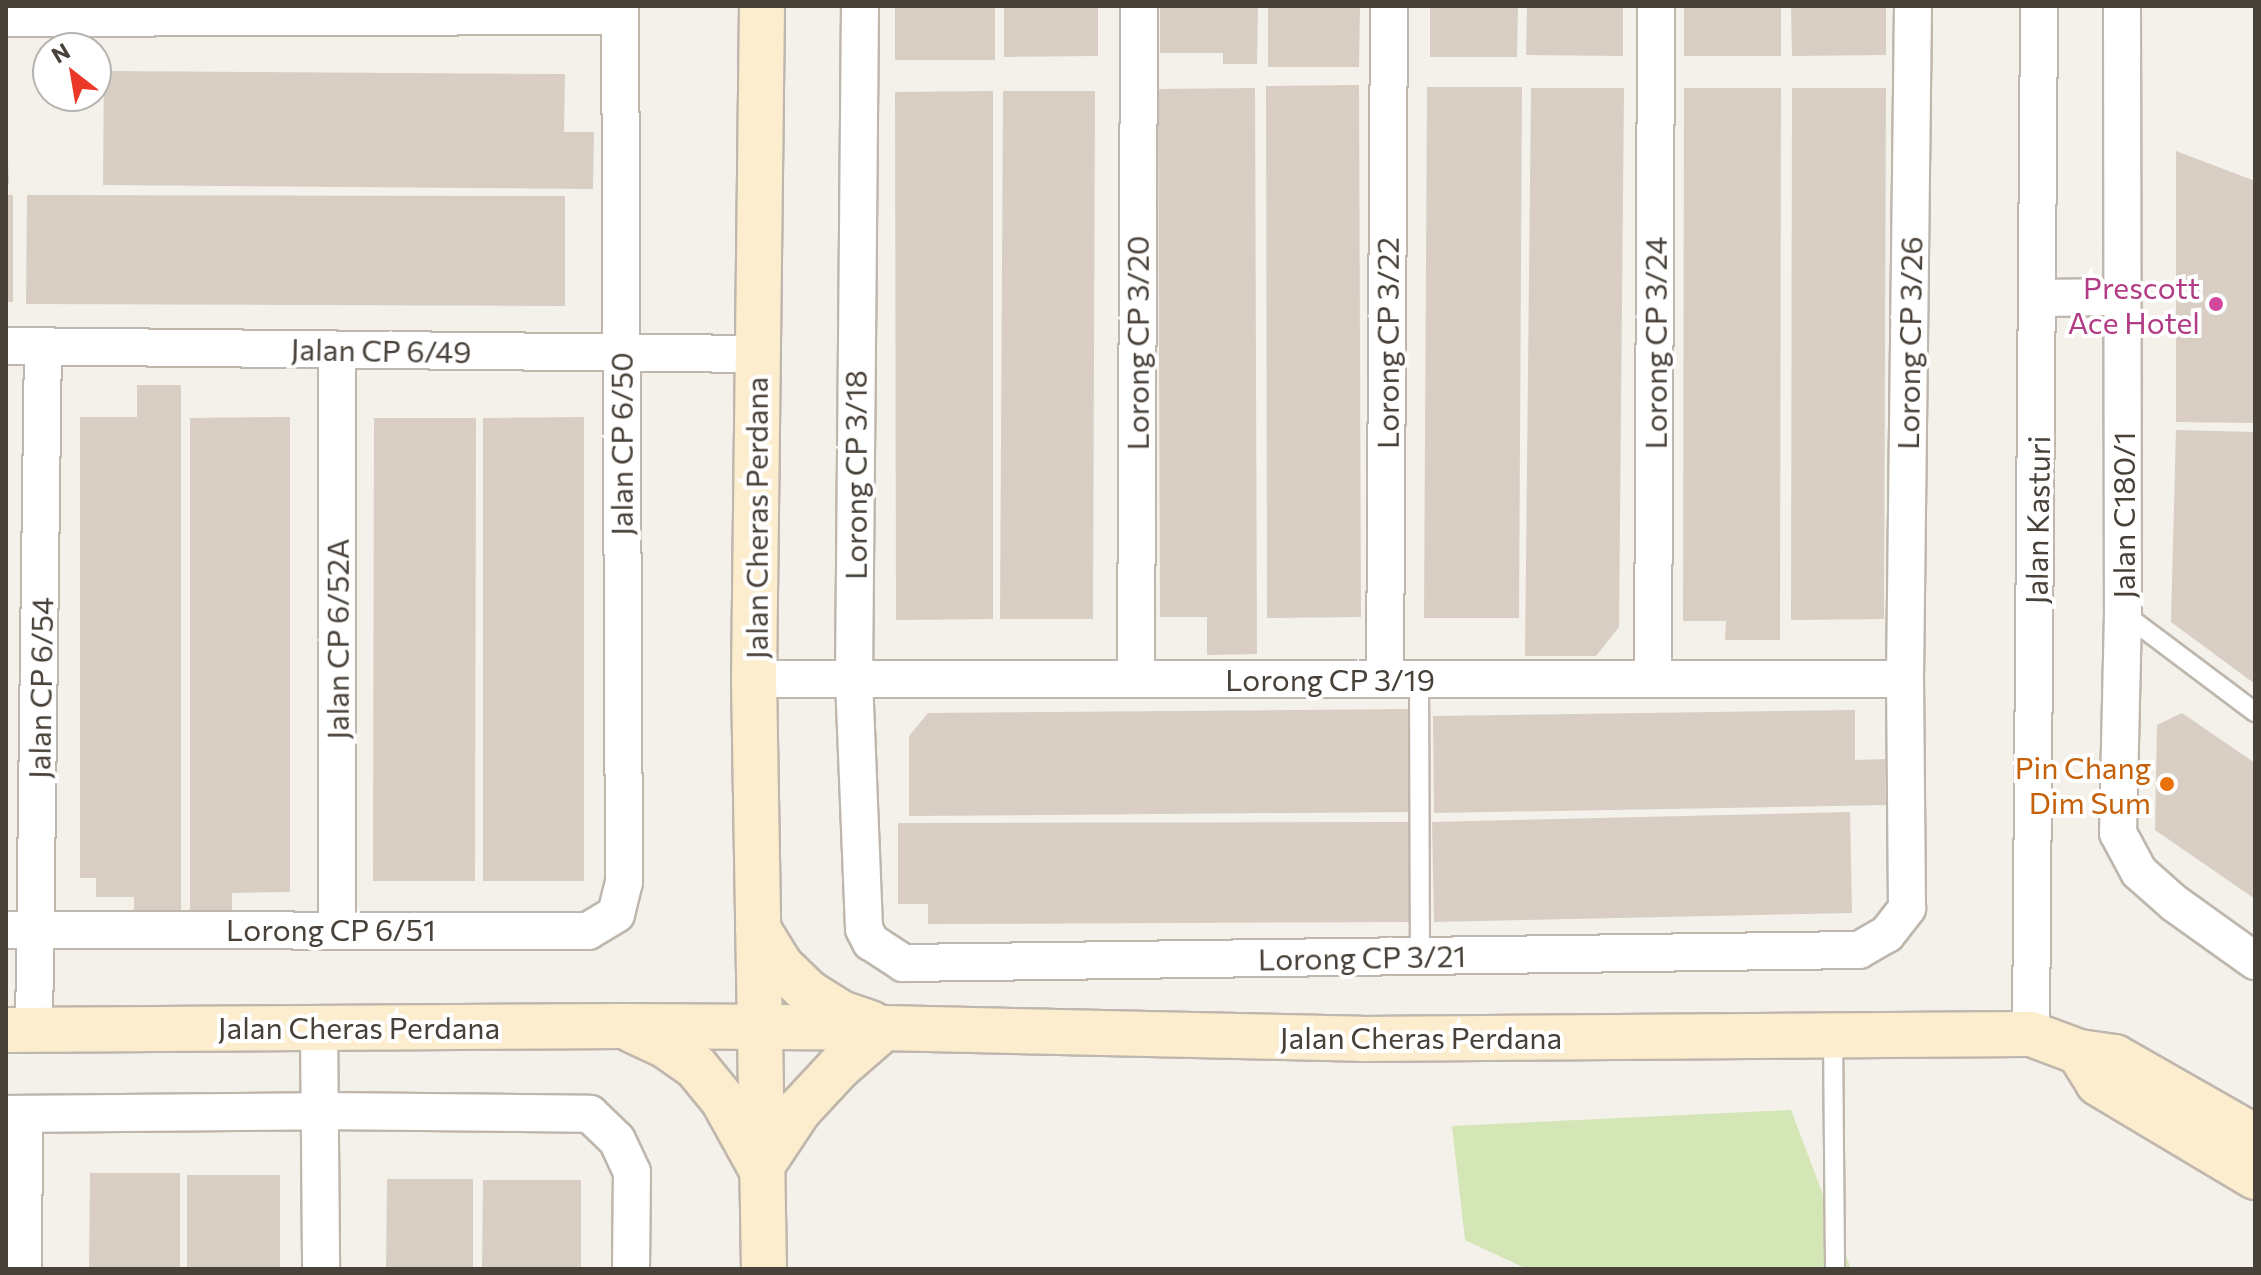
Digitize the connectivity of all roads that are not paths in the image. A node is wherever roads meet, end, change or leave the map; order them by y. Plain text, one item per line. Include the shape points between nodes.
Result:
1 (762, 6) edge
2 (860, 6) edge
3 (1139, 6) edge
4 (1389, 6) edge
5 (1656, 6) edge
6 (1913, 6) edge
7 (2039, 6) edge
8 (2122, 6) edge
9 (620, 11) edge
10 (285, 12) edge
11 (6, 18) edge
12 (2122, 297) junction
13 (2039, 298) junction
14 (6, 346) edge
15 (43, 347) junction
16 (337, 350) junction
17 (620, 353) junction
18 (757, 354) junction
19 (2123, 613) junction
20 (754, 679) junction
21 (854, 679) junction
22 (1136, 679) junction
23 (1402, 679) junction
24 (1653, 679) junction
25 (1905, 679) junction
26 (2255, 712) edge
27 (624, 882) joint
28 (337, 928) junction
29 (22, 929) edge
30 (758, 929) junction
31 (871, 942) joint
32 (1859, 950) joint
33 (1420, 956) junction
34 (2255, 961) edge
35 (319, 1026) junction
36 (623, 1026) junction
37 (884, 1028) junction
38 (20, 1030) edge
39 (760, 1030) junction
40 (2031, 1034) junction
41 (1833, 1035) junction
42 (2079, 1052) junction
43 (322, 1111) junction
44 (15, 1114) edge
45 (2255, 1137) edge
46 (761, 1167) junction
47 (2255, 1177) edge
48 (23, 1269) edge
49 (321, 1269) edge
50 (631, 1269) edge
51 (764, 1269) edge
52 (1835, 1269) edge

1 - 18 street, Jalan Cheras Perdana
2 - 21 street, Lorong CP 3/18
3 - 22 street, Lorong CP 3/20
4 - 23 street, Lorong CP 3/22
5 - 24 street, Lorong CP 3/24
6 - 25 street, Lorong CP 3/26
7 - 13 street, Jalan Kasturi
8 - 12 street, Jalan C180/1
9 - 10 street
9 - 17 street, Jalan CP 6/50
10 - 11 street
12 - 13 street
12 - 19 street, Jalan C180/1
13 - 40 street, Jalan Kasturi
14 - 15 street, Jalan CP 6/49
15 - 16 street, Jalan CP 6/49
15 - 29 street, Jalan CP 6/54
16 - 17 street, Jalan CP 6/49
16 - 28 street, Jalan CP 6/52A
17 - 18 street, Jalan CP 6/49
17 - 27 street, Jalan CP 6/50
18 - 20 street, Jalan Cheras Perdana
19 - 26 lane
19 - 34 street, Jalan C180/1 via 2118,833 2139,872
20 - 21 street, Lorong CP 3/19
20 - 30 street, Jalan Cheras Perdana
21 - 22 street, Lorong CP 3/19
21 - 31 street, Lorong CP 3/18 via 864,929
22 - 23 street, Lorong CP 3/19
23 - 24 street, Lorong CP 3/19
23 - 33 lane
24 - 25 street, Lorong CP 3/19
25 - 32 street, Lorong CP 3/26 via 1907,908 1887,934
27 - 28 street, Lorong CP 6/51 via 616,914 588,931
28 - 29 street, Lorong CP 6/51
29 - 38 street, Jalan CP 6/54
30 - 37 street via 781,966 809,993 841,1013
30 - 39 street, Jalan Cheras Perdana
31 - 33 street, Lorong CP 3/21 via 903,963
32 - 33 street, Lorong CP 3/21
35 - 36 street, Jalan Cheras Perdana
35 - 38 street, Jalan Cheras Perdana
35 - 43 street
36 - 39 street, Jalan Cheras Perdana
36 - 46 street via 696,1067 723,1100
37 - 39 street, Jalan Cheras Perdana
37 - 41 street, Jalan Cheras Perdana via 1361,1039
37 - 46 street via 799,1110
39 - 46 street, Jalan Cheras Perdana
40 - 41 street, Jalan Cheras Perdana
40 - 42 street, Jalan Cheras Perdana
41 - 52 lane
42 - 45 street, Jalan Cheras Perdana via 2115,1057
42 - 47 street via 2098,1083
43 - 44 street
43 - 49 street
43 - 50 street via 590,1114 617,1140 632,1172
44 - 48 street
46 - 51 street, Jalan Cheras Perdana

